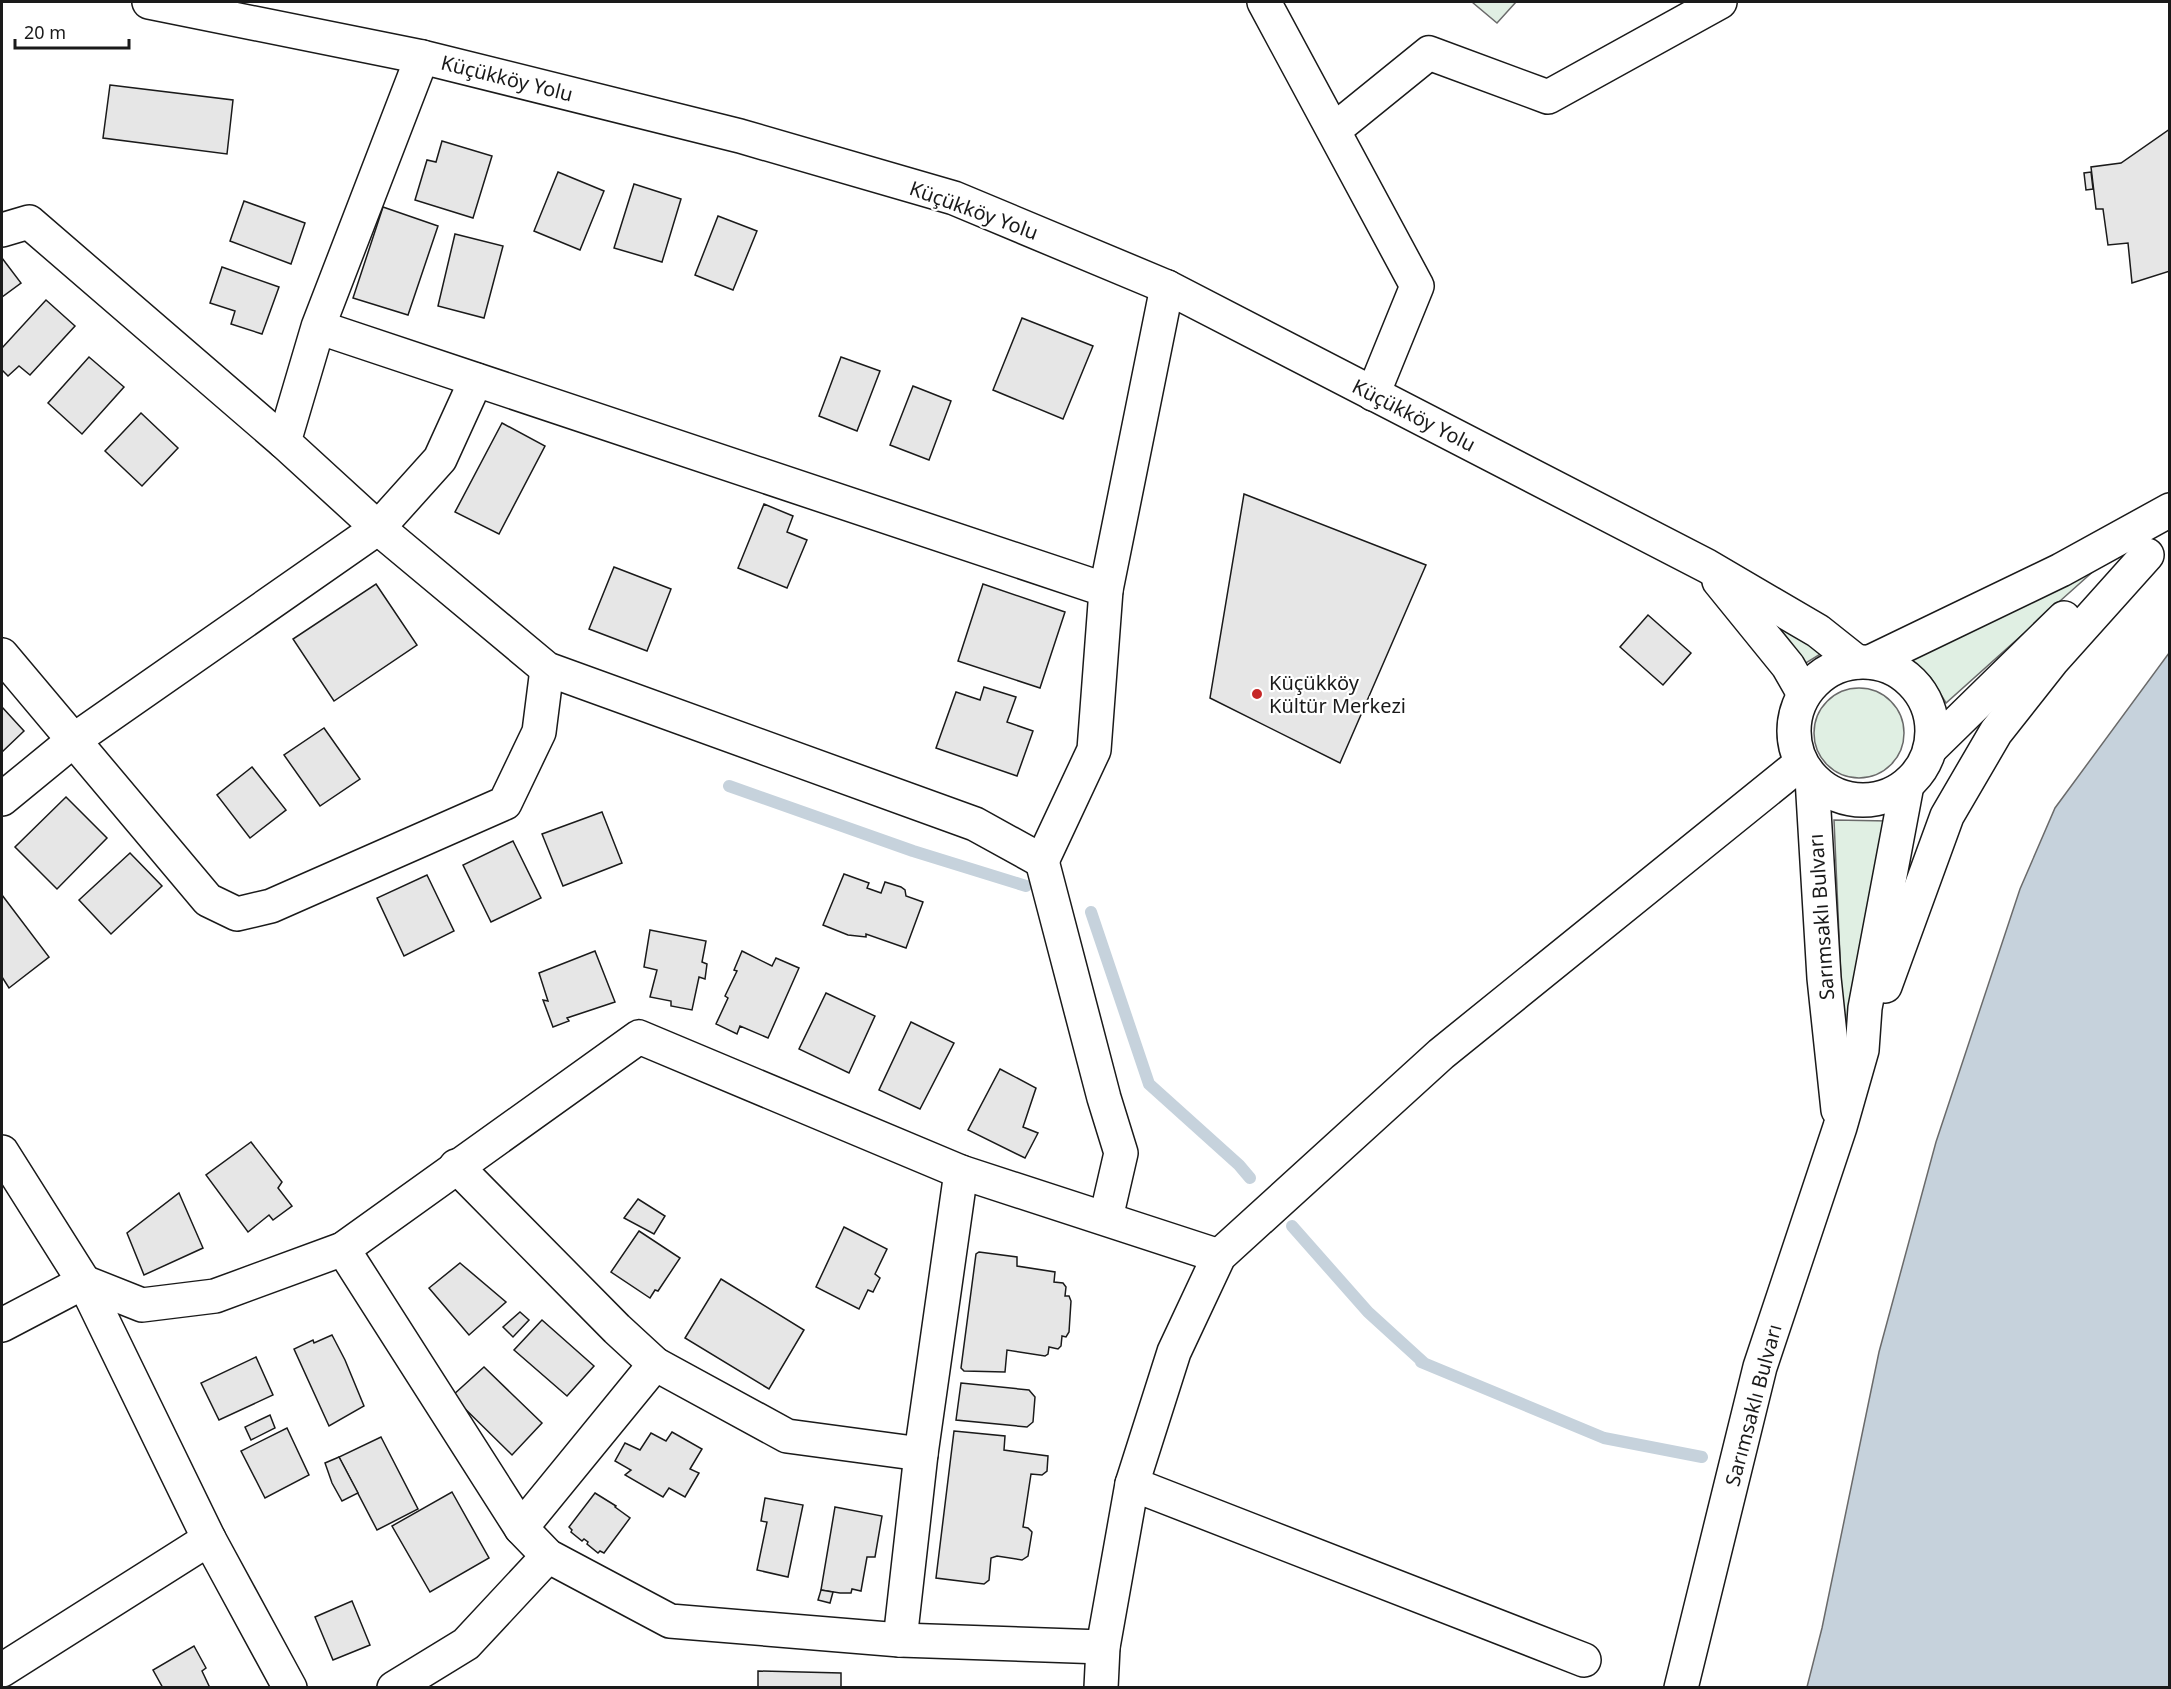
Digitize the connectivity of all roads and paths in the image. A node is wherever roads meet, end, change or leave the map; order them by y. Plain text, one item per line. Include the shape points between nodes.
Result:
1 (149, 2) edge
2 (1264, 2) edge
3 (1720, 2) edge
4 (422, 57) junction
5 (1334, 130) junction
6 (2, 230) edge
7 (1167, 287) junction
8 (318, 327) junction
9 (476, 380) junction
10 (1373, 394) junction
11 (284, 442) junction
12 (2169, 510) edge
13 (378, 528) junction
14 (2158, 545) edge
15 (1707, 566) junction
16 (1106, 590) junction
17 (2, 656) edge
18 (1864, 662) junction
19 (547, 669) junction
20 (1804, 694) junction
21 (74, 740) junction
22 (1930, 749) junction
23 (1806, 770) junction
24 (1907, 785) junction
25 (2, 799) edge
26 (1042, 861) junction
27 (1862, 1050) junction
28 (1840, 1127) junction
29 (2, 1152) edge
30 (456, 1166) junction
31 (961, 1172) junction
32 (1106, 1218) junction
33 (343, 1249) junction
34 (1219, 1256) junction
35 (84, 1282) junction
36 (2, 1325) edge
37 (655, 1364) junction
38 (921, 1454) junction
39 (1132, 1484) junction
40 (521, 1528) junction
41 (209, 1539) junction
42 (548, 1556) junction
43 (900, 1640) junction
44 (1103, 1647) junction
45 (1584, 1660) dead end
46 (2, 1670) edge
47 (290, 1688) edge
48 (394, 1688) edge
49 (1101, 1688) edge
50 (1681, 1688) edge

1 - 4 street, Küçükköy Yolu
2 - 5 street
3 - 5 street via 1548,97 1429,53
4 - 7 street, Küçükköy Yolu via 740,136 954,198
4 - 8 street
5 - 10 street via 1417,286
6 - 11 street via 29,222
7 - 10 street, Küçükköy Yolu
7 - 16 street
8 - 9 street
8 - 11 street
9 - 13 street via 440,459
9 - 16 street
10 - 15 street, Küçükköy Yolu
11 - 13 street
12 - 18 street via 2061,570
13 - 19 street
13 - 21 street
14 - 22 street via 2086,596
14 - 27 street via 2052,661 1996,732 1952,807
15 - 18 street, Küçükköy Yolu
15 - 20 street, Küçükköy Yolu via 1788,666
16 - 26 street via 1094,750
17 - 21 street
18 - 20 street via 1836,667 1818,678
18 - 22 street via 1890,667 1907,677 1920,692 1929,710
19 - 21 street via 539,732 505,803 271,906 237,914 208,900
19 - 26 street via 975,824
20 - 23 street via 1794,728 1795,746
21 - 25 street
22 - 24 street via 1921,769
23 - 24 street via 1828,791 1847,799 1888,796
23 - 28 street, Sarımsaklı Bulvarı
23 - 34 street via 1442,1054
24 - 27 street, Sarımsaklı Bulvarı via 1865,1008
26 - 32 street via 1121,1153
27 - 28 street, Sarımsaklı Bulvarı
28 - 50 street, Sarımsaklı Bulvarı via 1760,1367
29 - 35 street
30 - 31 street via 639,1037
30 - 33 street
30 - 37 street
31 - 32 street
31 - 38 street
32 - 34 street
33 - 35 street via 215,1296 142,1305
33 - 40 street
34 - 39 street via 1174,1352
35 - 36 street
35 - 41 street
37 - 38 street via 788,1436
37 - 40 street
38 - 43 street
39 - 44 street
39 - 45 street
40 - 42 street
41 - 46 street
41 - 47 street
42 - 43 street via 670,1620
42 - 48 street via 466,1644
43 - 44 street
44 - 49 street

